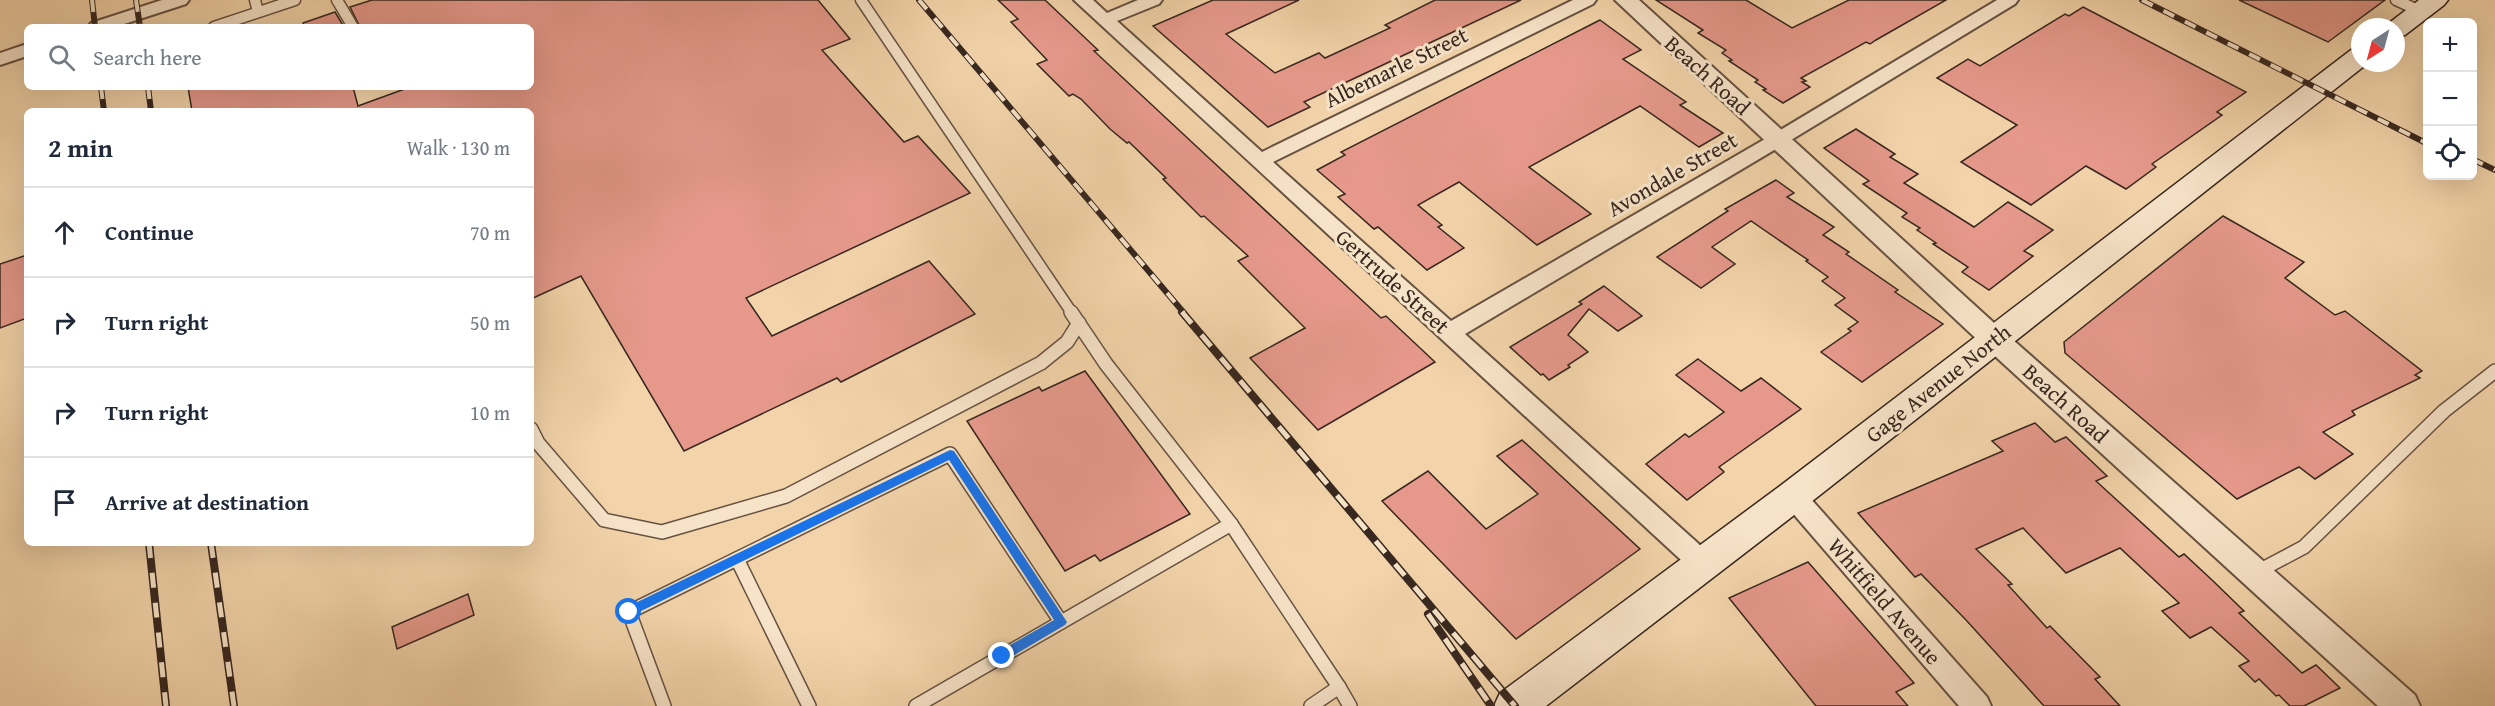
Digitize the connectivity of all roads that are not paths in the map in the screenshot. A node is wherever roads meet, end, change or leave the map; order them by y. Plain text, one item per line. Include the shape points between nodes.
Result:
1 (180, 0) edge
2 (255, 0) edge
3 (294, 0) edge
4 (337, 0) edge
5 (861, 0) edge
6 (1083, 0) edge
7 (1153, 0) edge
8 (1587, 0) edge
9 (1626, 0) edge
10 (2009, 0) edge
11 (2396, 0) edge
12 (2429, 3) edge
13 (258, 12) junction
14 (1106, 20) junction
15 (2405, 22) edge
16 (107, 24) edge
17 (223, 24) edge
18 (351, 24) edge
19 (24, 51) edge
20 (0, 59) edge
21 (2351, 63) edge
22 (1779, 139) junction
23 (1258, 161) junction
24 (1079, 323) junction
25 (1450, 332) junction
26 (1994, 339) junction
27 (2495, 371) edge
28 (534, 435) edge
29 (1793, 496) junction
30 (1232, 524) junction
31 (737, 559) junction
32 (1702, 563) junction
33 (2255, 573) junction
34 (1061, 622) junction
35 (1339, 687) junction
36 (664, 706) edge
37 (809, 706) edge
38 (916, 706) edge
39 (1311, 706) edge
40 (1350, 706) edge
41 (1514, 706) edge
42 (1977, 706) edge
43 (2403, 706) edge

1 - 16 street
2 - 13 lane
3 - 13 lane
4 - 18 lane
5 - 24 lane
6 - 14 street, Gertrude Street
7 - 14 street
8 - 23 street, Albemarle Street
9 - 22 street, Beach Road
10 - 22 street, Avondale Street
11 - 12 lane
12 - 15 main road
13 - 17 lane
14 - 23 street, Gertrude Street
19 - 20 street
21 - 26 main road, Gage Avenue North
22 - 25 street, Avondale Street
22 - 26 street, Beach Road
23 - 25 street, Gertrude Street
24 - 28 lane via 1067,342 1041,363 786,496 662,532 604,520
24 - 30 lane via 1106,364
25 - 32 street, Gertrude Street
26 - 29 main road, Gage Avenue North
26 - 33 street, Beach Road
27 - 33 lane via 2444,411 2304,547
29 - 32 main road, Gage Avenue North
29 - 42 street, Whitfield Avenue
30 - 34 lane
30 - 35 lane
31 - 34 lane via 950,454
31 - 36 lane via 629,612
31 - 37 lane
32 - 41 main road, Gage Avenue North
33 - 43 street, Beach Road
34 - 38 lane
35 - 39 lane
35 - 40 lane

